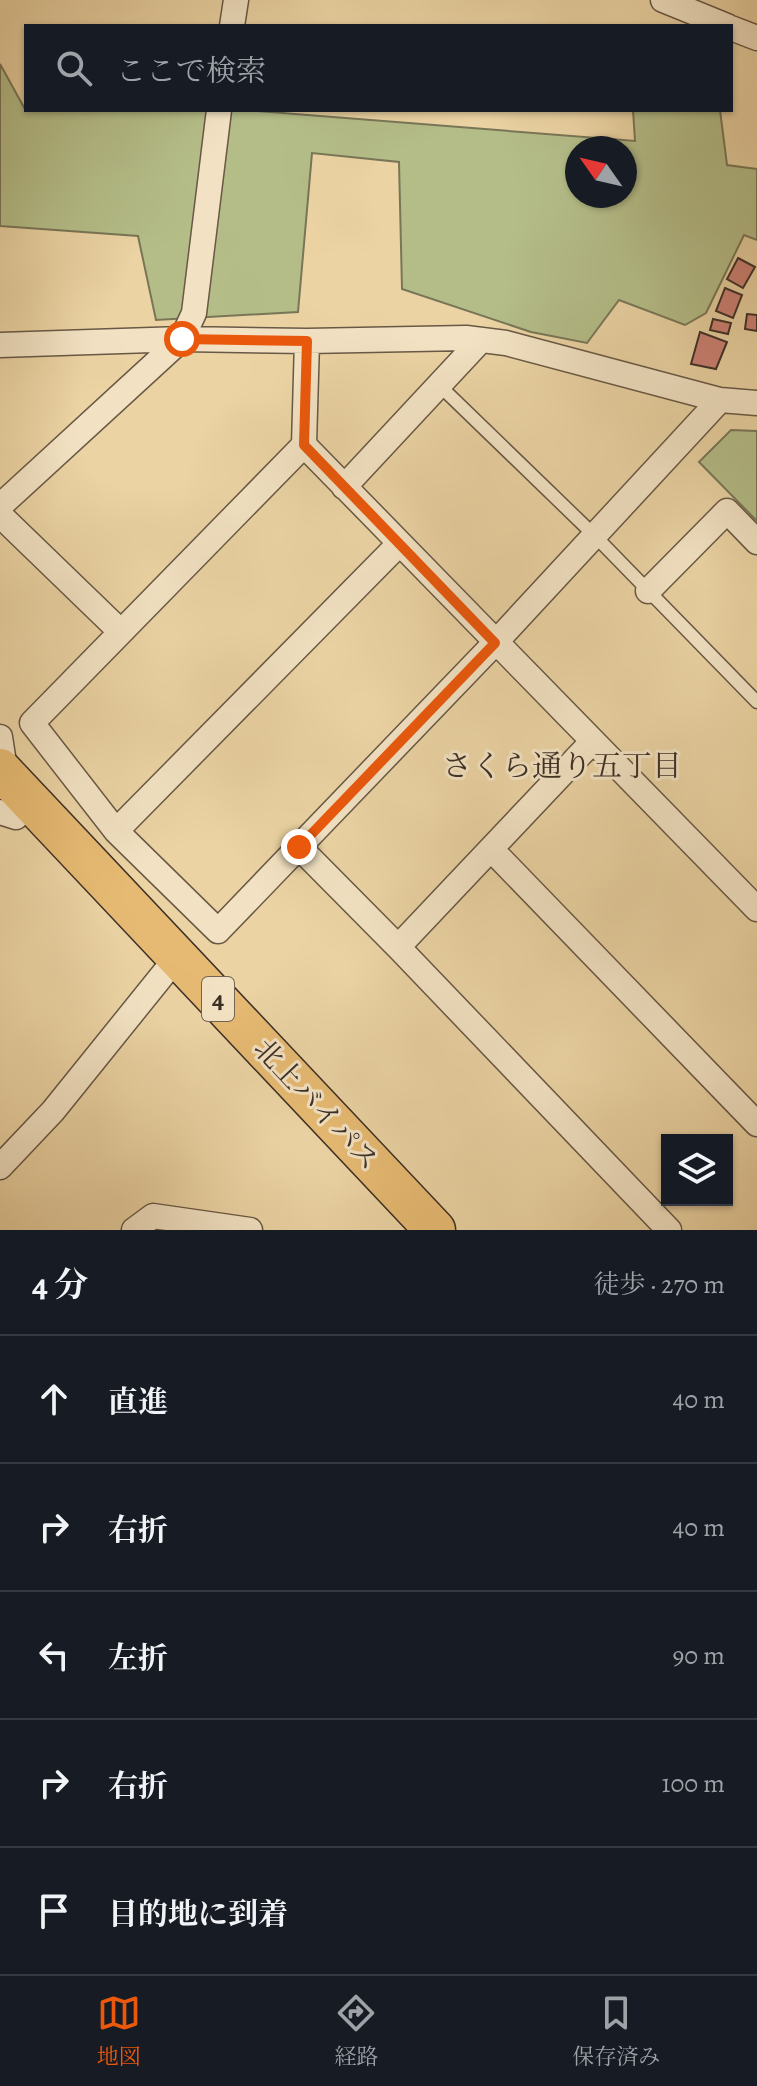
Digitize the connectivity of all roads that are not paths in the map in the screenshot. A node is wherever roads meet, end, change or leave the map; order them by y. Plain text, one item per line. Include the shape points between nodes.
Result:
1 (236, 0) edge
2 (663, 0) edge
3 (232, 24) edge
4 (722, 24) edge
5 (733, 29) edge
6 (757, 38) edge
7 (219, 112) edge
8 (182, 339) junction
9 (481, 340) junction
10 (307, 341) junction
11 (0, 345) edge
12 (439, 385) junction
13 (720, 400) junction
14 (757, 403) edge
15 (304, 445) junction
16 (344, 487) junction
17 (0, 506) edge
18 (0, 515) edge
19 (594, 535) junction
20 (757, 542) edge
21 (399, 544) junction
22 (648, 591) junction
23 (121, 632) junction
24 (495, 643) junction
25 (757, 702) edge
26 (0, 737) edge
27 (592, 742) junction
28 (4, 795) edge
29 (116, 831) junction
30 (299, 847) junction
31 (491, 849) junction
32 (757, 909) edge
33 (398, 947) junction
34 (165, 972) junction
35 (757, 1124) edge
36 (0, 1167) edge
37 (134, 1230) edge
38 (250, 1230) edge
39 (408, 1230) edge
40 (435, 1230) edge
41 (669, 1230) edge

1 - 3 street
2 - 4 street
5 - 6 street
7 - 8 street via 194,313
8 - 10 street
8 - 11 street
8 - 17 street
9 - 10 street
9 - 12 street
9 - 13 street
10 - 15 street
12 - 16 street
12 - 19 lane
13 - 14 street
13 - 19 street
15 - 16 street
15 - 23 street
16 - 21 street
18 - 23 street
19 - 22 lane
19 - 24 street
20 - 22 street via 727,511
21 - 24 street
21 - 29 street
22 - 25 lane
23 - 29 street via 32,723
24 - 27 street
24 - 30 street
26 - 28 street
27 - 31 street
27 - 32 street
28 - 34 highway, 北上バイパス / 4
28 - 40 highway, 北上バイパス / 4
29 - 30 street via 218,931
30 - 33 street
31 - 33 street
31 - 35 street
33 - 41 street
34 - 36 street via 53,1111
34 - 39 highway, 北上バイパス / 4
37 - 38 street via 153,1216

